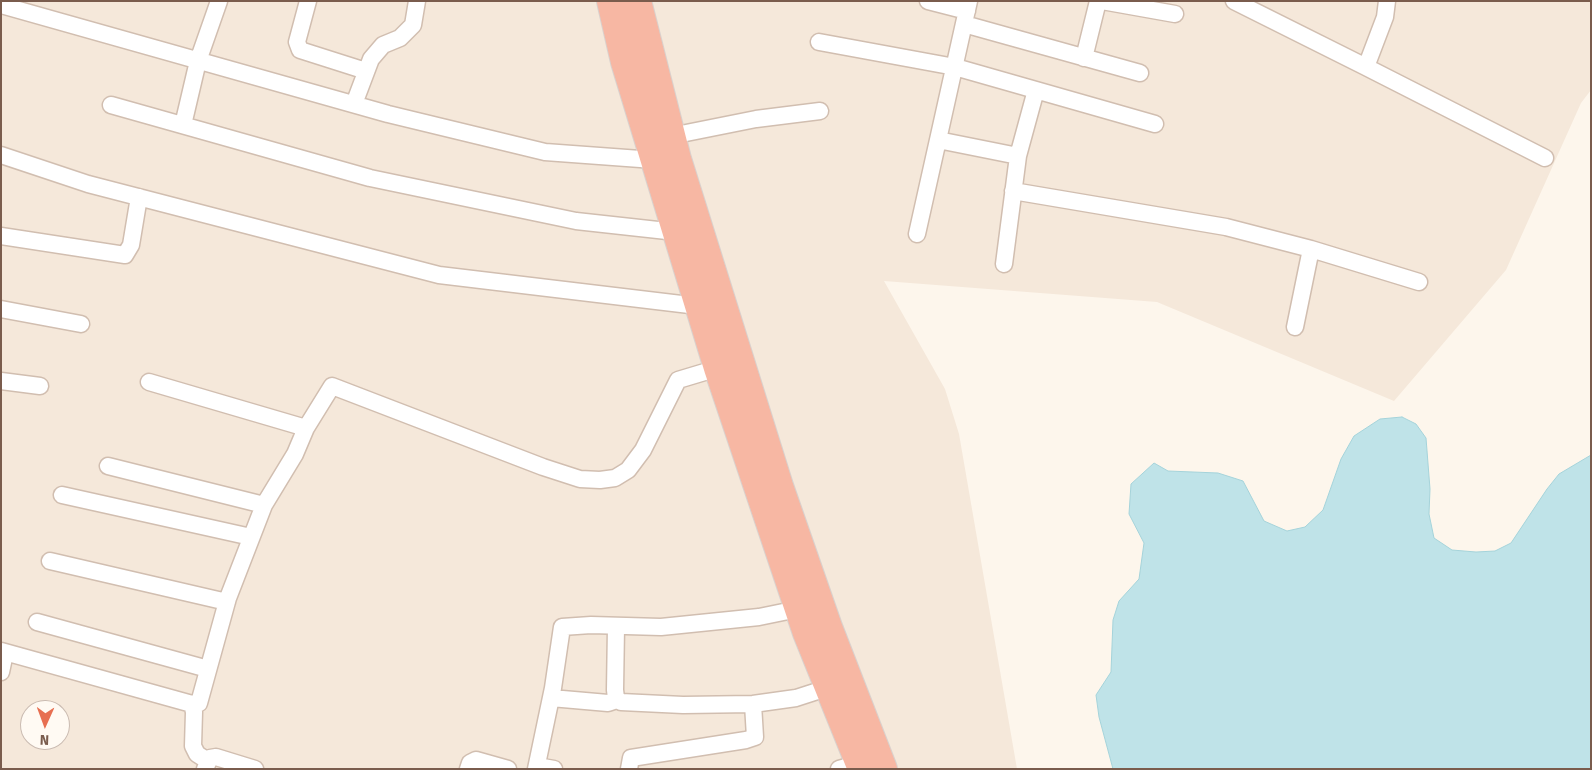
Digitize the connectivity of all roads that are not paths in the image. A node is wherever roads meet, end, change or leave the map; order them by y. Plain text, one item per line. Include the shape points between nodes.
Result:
1 (308, 1) edge
2 (417, 1) edge
3 (611, 1) edge
4 (637, 1) edge
5 (928, 1) edge
6 (1098, 1) edge
7 (1102, 1) edge
8 (1234, 1) edge
9 (1387, 1) edge
10 (214, 3) edge
11 (1, 5) edge
12 (967, 12) edge
13 (1175, 14) dead end
14 (820, 42) dead end
15 (1084, 58) junction
16 (198, 61) junction
17 (954, 66) junction
18 (1366, 67) junction
19 (366, 71) junction
20 (1140, 73) dead end
21 (1036, 90) junction
22 (354, 104) junction
23 (111, 105) dead end
24 (820, 111) dead end
25 (1155, 124) dead end
26 (183, 125) junction
27 (671, 136) junction
28 (938, 140) junction
29 (1, 155) edge
30 (1018, 156) junction
31 (1544, 158) dead end
32 (654, 160) junction
33 (1013, 191) junction
34 (139, 198) junction
35 (676, 232) junction
36 (917, 234) dead end
37 (1, 236) edge
38 (1311, 249) junction
39 (1004, 264) dead end
40 (1419, 282) dead end
41 (698, 306) junction
42 (1, 309) edge
43 (81, 324) dead end
44 (1295, 327) dead end
45 (718, 368) junction
46 (1, 381) edge
47 (149, 382) dead end
48 (40, 386) dead end
49 (306, 428) junction
50 (108, 466) dead end
51 (62, 495) dead end
52 (264, 505) junction
53 (251, 538) junction
54 (50, 561) dead end
55 (227, 602) junction
56 (798, 608) junction
57 (37, 622) dead end
58 (616, 627) junction
59 (3, 652) edge
60 (208, 669) junction
61 (1, 672) edge
62 (830, 687) junction
63 (551, 698) junction
64 (617, 700) junction
65 (192, 704) junction
66 (753, 704) junction
67 (206, 765) edge
68 (537, 767) edge
69 (861, 767) edge
70 (255, 769) edge
71 (468, 769) edge
72 (508, 769) edge
73 (554, 769) edge
74 (630, 769) edge

1 - 19 street via 297,42 300,50
2 - 19 street via 413,24 400,38 383,46
3 - 32 highway
4 - 27 highway
5 - 12 street
6 - 15 street
7 - 13 street
8 - 18 street
9 - 18 street via 1385,17
10 - 16 street
11 - 16 street
12 - 15 street
12 - 17 street
14 - 17 street
15 - 20 street
16 - 22 street
16 - 26 street
17 - 21 street
17 - 28 street
18 - 31 street
19 - 22 street
21 - 25 street
21 - 30 street
22 - 32 street via 546,152
23 - 26 street
24 - 27 street via 756,119
26 - 35 street via 370,178 576,221
27 - 69 highway via 779,486 828,628
28 - 30 street
28 - 36 street
29 - 34 street
30 - 33 street
32 - 35 highway
33 - 38 street via 1226,226
33 - 39 street
34 - 37 street via 131,245 125,255
34 - 41 street via 439,275
35 - 41 highway
38 - 40 street
38 - 44 street
41 - 45 highway
42 - 43 street
45 - 49 street via 678,380 643,450 615,478 580,479 332,386
45 - 56 highway
46 - 48 street
47 - 49 street
49 - 52 street via 295,454
50 - 52 street
51 - 53 street
52 - 53 street
53 - 55 street
54 - 55 street
55 - 60 street
56 - 58 street via 759,617 662,627
56 - 62 highway
57 - 60 street
58 - 63 street via 562,627
58 - 64 street
59 - 61 street
59 - 65 street
60 - 65 street via 199,703
62 - 66 street via 796,698
62 - 69 highway
63 - 64 street via 608,703
63 - 68 street
64 - 66 street via 656,704
65 - 67 street via 193,746
66 - 74 street via 755,737 631,758
67 - 70 street via 210,758 216,757
68 - 73 street
71 - 72 street via 476,760

